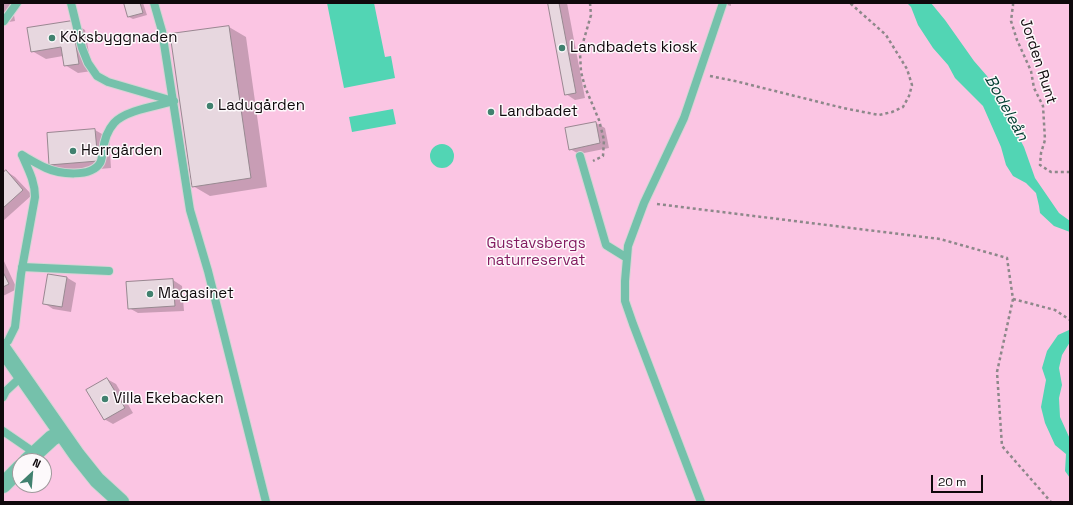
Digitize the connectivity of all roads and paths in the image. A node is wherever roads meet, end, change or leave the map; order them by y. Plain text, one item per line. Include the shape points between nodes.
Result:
1 (17, 3) edge
2 (71, 3) edge
3 (154, 3) edge
4 (590, 3) edge
5 (723, 3) edge
6 (850, 3) edge
7 (1012, 3) edge
8 (4, 21) edge
9 (700, 74) junction
10 (174, 101) junction
11 (580, 156) dead end
12 (584, 166) junction
13 (1070, 172) edge
14 (644, 203) junction
15 (627, 258) junction
16 (22, 267) junction
17 (109, 271) dead end
18 (1013, 299) junction
19 (1070, 320) edge
20 (3, 345) edge
21 (3, 349) edge
22 (22, 376) junction
23 (3, 397) edge
24 (3, 431) edge
25 (61, 433) junction
26 (27, 453) edge
27 (35, 453) edge
28 (12, 476) edge
29 (3, 485) edge
30 (121, 502) edge
31 (266, 502) edge
32 (701, 502) edge
33 (1051, 502) edge

1 - 8 lane
2 - 10 lane via 82,48 88,63 98,76 108,82
3 - 10 lane via 162,31
4 - 12 path via 591,15 580,53 581,72 604,140 603,156
5 - 9 lane
6 - 9 path via 886,35 907,69 912,85 903,107 879,115
7 - 13 path, Jorden Runt via 1014,5 1011,21 1031,71 1034,88 1043,106 1045,140 1040,165 1051,172
9 - 14 lane via 684,118
10 - 16 lane via 121,117 108,131 100,162 86,172 57,172 22,154 35,187
10 - 31 lane via 190,210 208,271
11 - 12 lane
12 - 15 lane via 606,245
14 - 15 lane via 628,246
14 - 18 path via 940,239 1007,258
15 - 32 lane via 625,301
16 - 17 lane
16 - 20 lane via 15,327
18 - 19 path via 1055,310
18 - 33 path via 997,372 1002,446
21 - 22 street
22 - 23 lane
22 - 25 street
24 - 26 lane
25 - 27 street
25 - 30 street via 97,480
28 - 29 street

